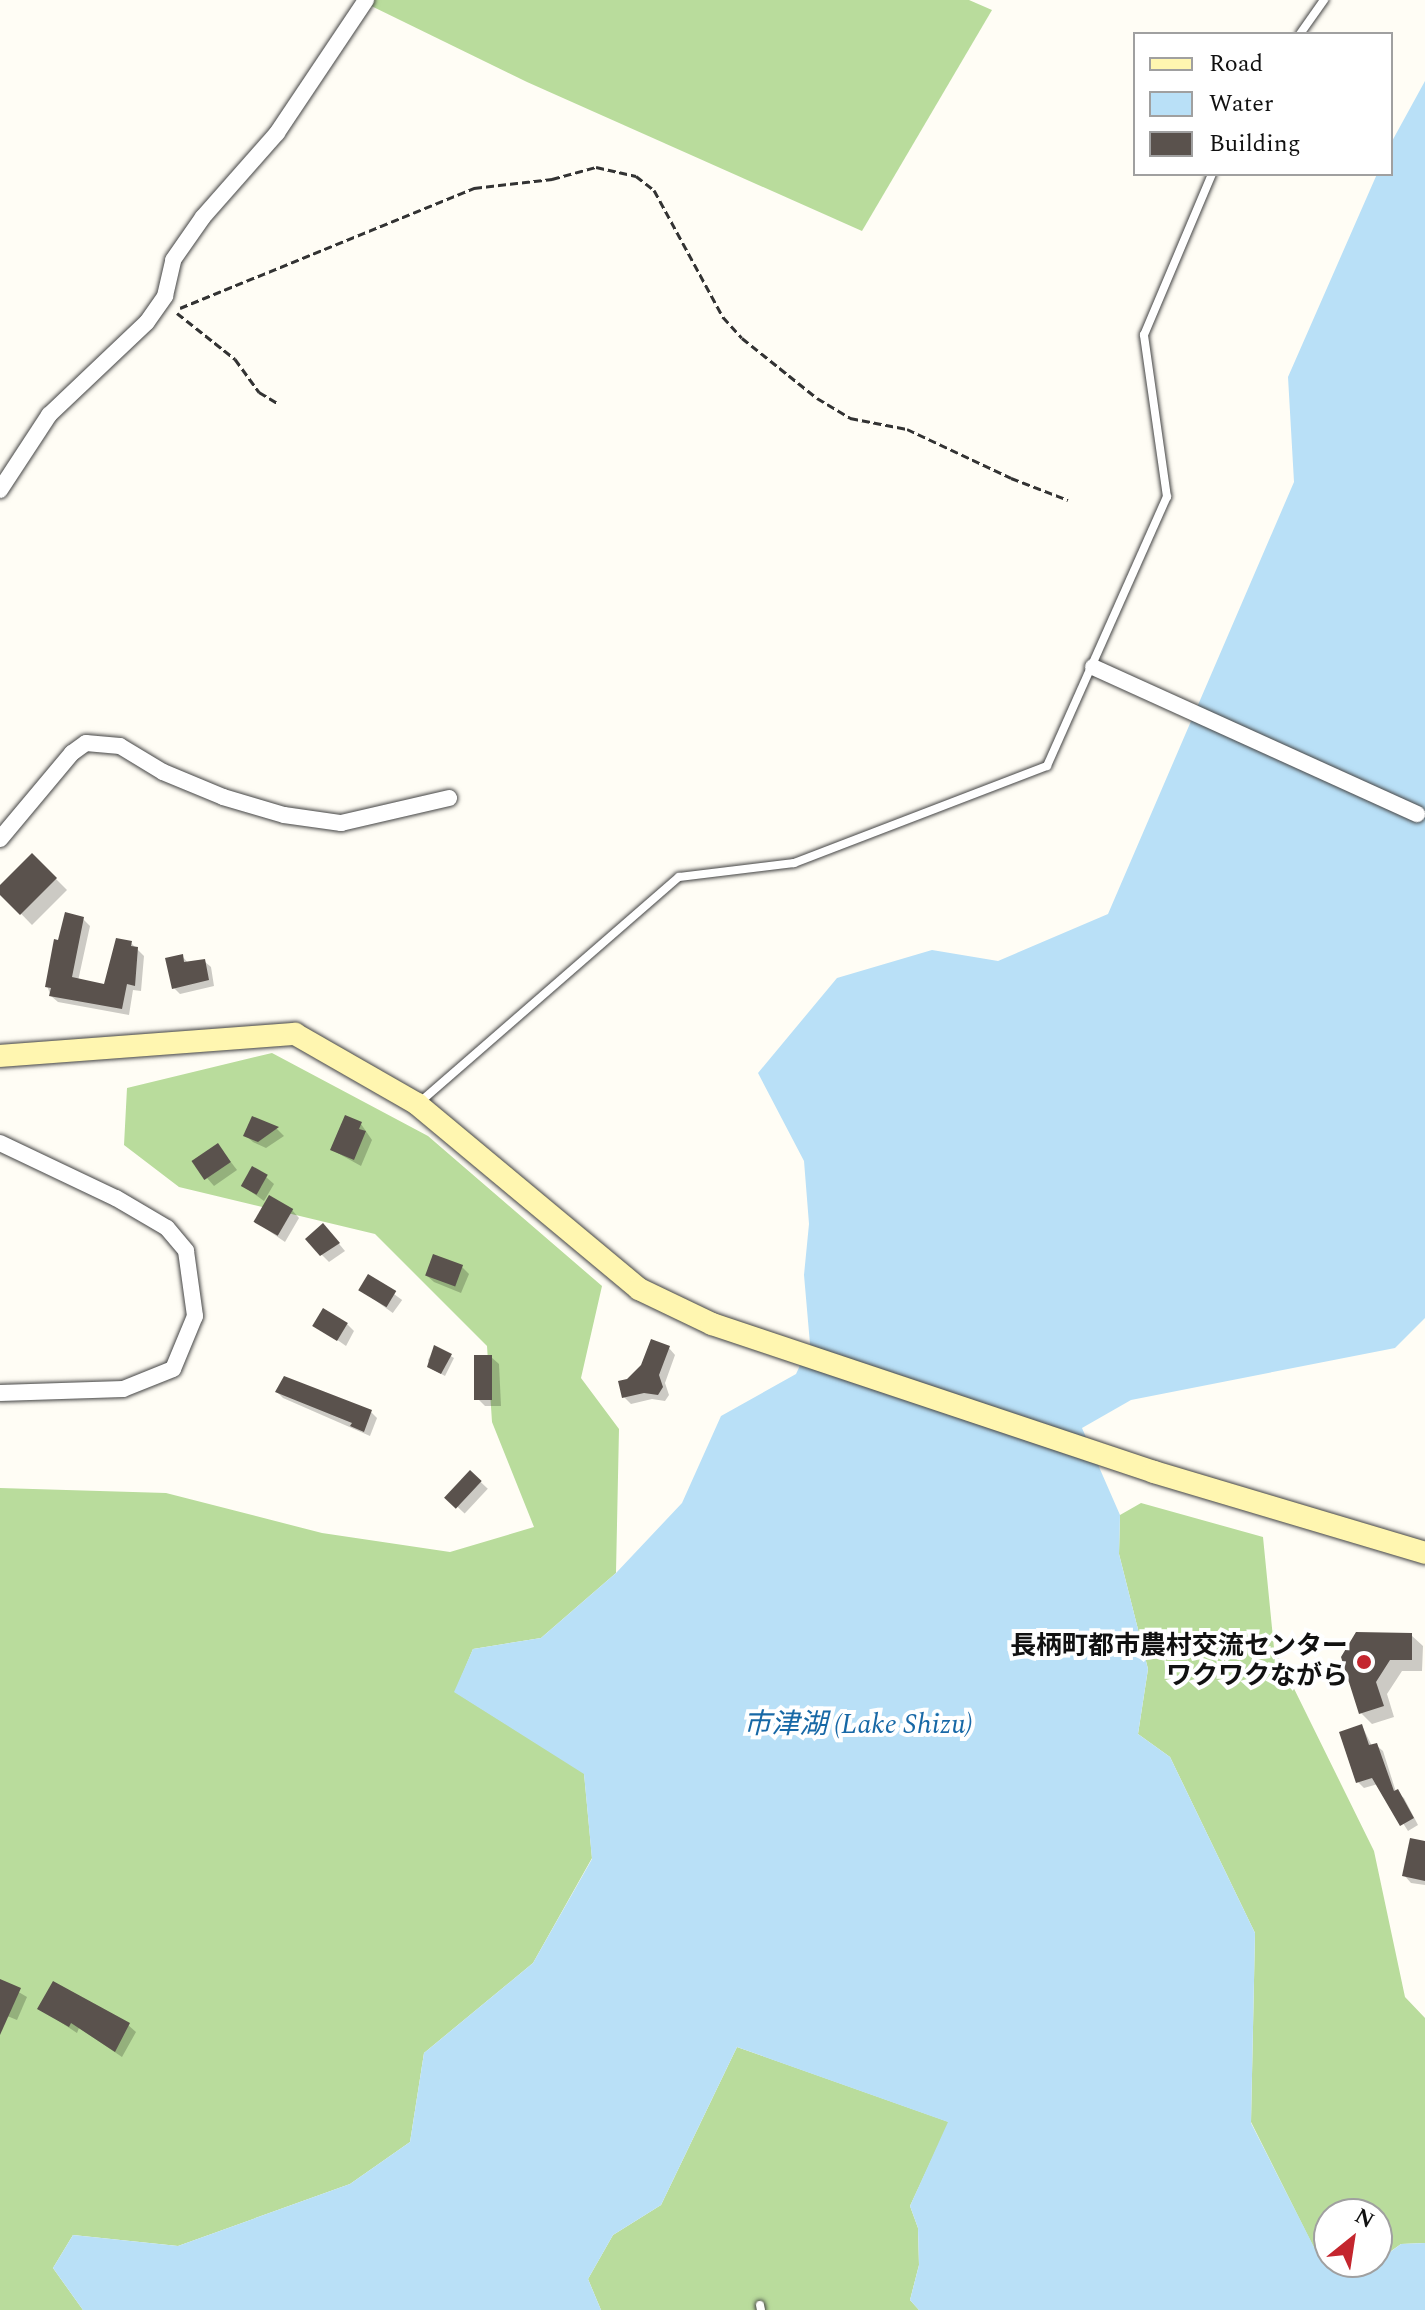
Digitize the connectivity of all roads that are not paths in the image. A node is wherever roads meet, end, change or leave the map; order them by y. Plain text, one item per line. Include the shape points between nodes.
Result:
1 (366, 0) edge
2 (1324, 0) edge
3 (1301, 32) edge
4 (1211, 176) edge
5 (0, 490) edge
6 (1093, 667) junction
7 (449, 798) dead end
8 (1417, 814) dead end
9 (0, 839) edge
10 (0, 1056) edge
11 (417, 1104) junction
12 (0, 1143) edge
13 (0, 1393) edge
14 (1425, 1553) edge

1 - 5 street via 277,133 203,217 173,260 165,296 147,322 49,415
2 - 3 lane
4 - 6 lane via 1144,335 1167,497
6 - 8 street
6 - 11 lane via 1047,766 794,863 679,877
7 - 9 street via 341,823 284,815 163,772 120,746 86,743
10 - 11 street via 295,1034
11 - 14 street via 639,1289 712,1324 1154,1472
12 - 13 street via 167,1228 186,1251 195,1316 173,1369 123,1389

